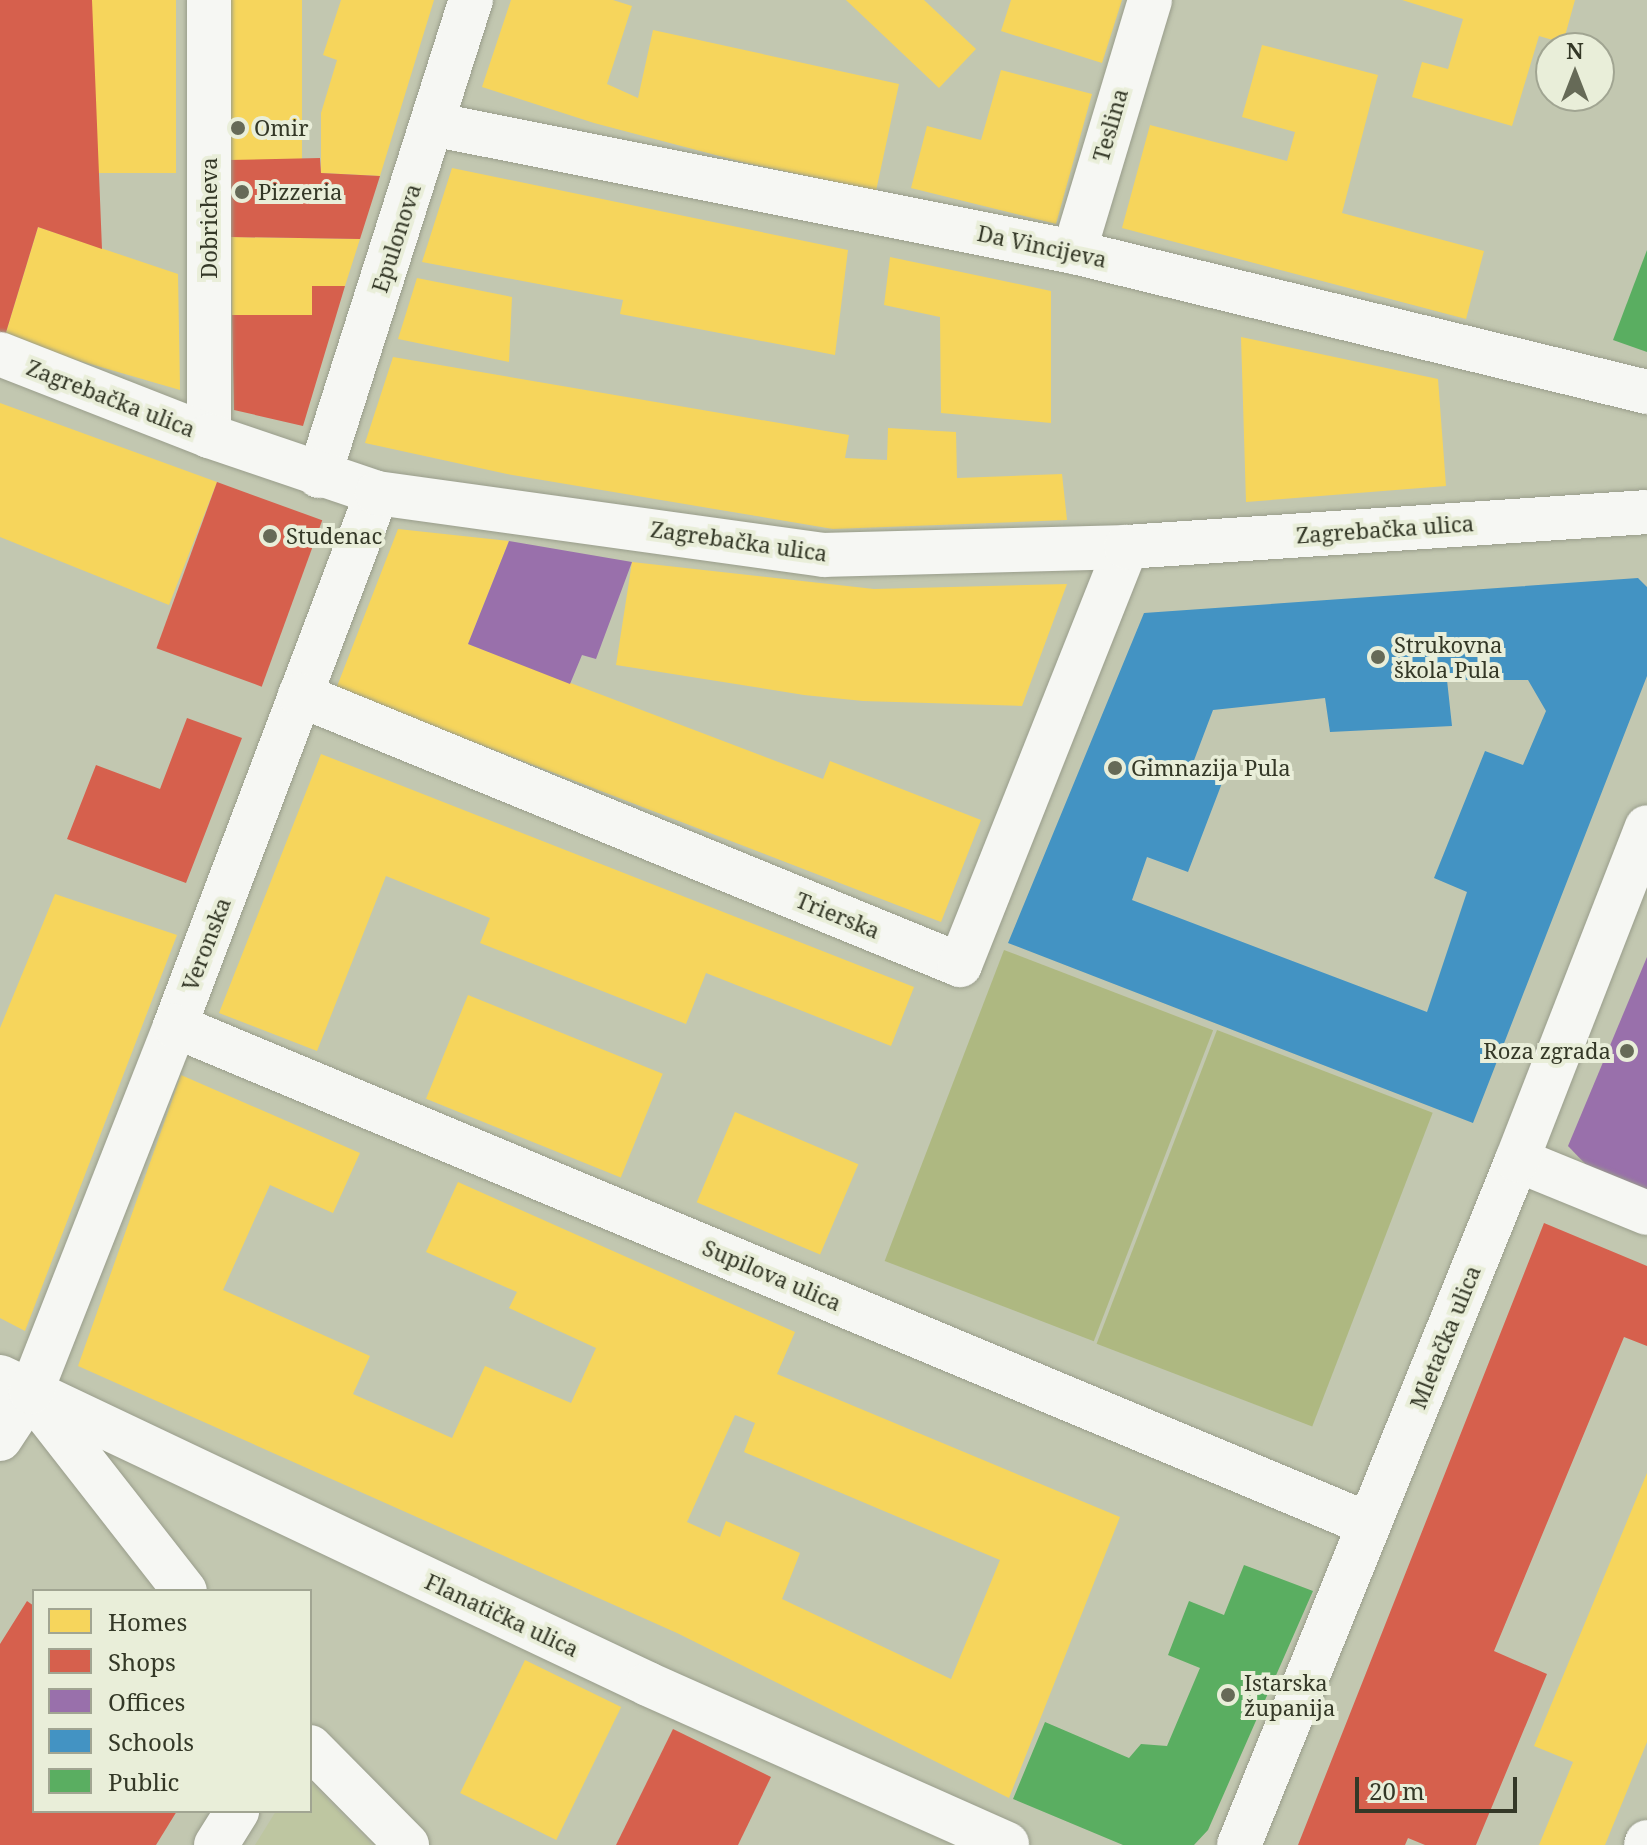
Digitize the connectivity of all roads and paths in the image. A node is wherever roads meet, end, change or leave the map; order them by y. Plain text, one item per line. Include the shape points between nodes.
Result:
1 (209, 0) edge
2 (471, 0) edge
3 (1150, 0) edge
4 (432, 124) junction
5 (1074, 252) junction
6 (0, 354) edge
7 (1647, 392) edge
8 (209, 436) junction
9 (319, 476) junction
10 (377, 493) junction
11 (1647, 512) edge
12 (1126, 547) junction
13 (300, 695) junction
14 (1647, 827) edge
15 (175, 1026) junction
16 (1517, 1160) junction
17 (1647, 1213) edge
18 (15, 1385) edge
19 (0, 1439) edge
20 (1368, 1524) junction
21 (183, 1589) edge
22 (312, 1749) edge
23 (236, 1813) edge
24 (1007, 1844) edge
25 (216, 1845) edge
26 (407, 1845) edge
27 (1239, 1845) edge

1 - 8 street, Dobricheva
2 - 4 street, Epulonova
3 - 5 street, Teslina
4 - 5 street, Da Vincijeva
4 - 9 street, Epulonova
5 - 7 street, Da Vincijeva
6 - 8 street, Zagrebačka ulica
8 - 9 street, Zagrebačka ulica
9 - 10 street, Zagrebačka ulica
10 - 12 street, Zagrebačka ulica via 824,555
10 - 13 street, Veronska
11 - 12 street, Zagrebačka ulica
12 - 13 street, Trierska via 960,965
13 - 15 street, Veronska
14 - 16 street, Mletačka ulica
15 - 18 street, Veronska
15 - 20 street, Supilova ulica
16 - 17 street
16 - 20 street, Mletačka ulica
18 - 19 street, Veronska
18 - 21 street
18 - 24 street, Flanatička ulica via 648,1684
20 - 27 street, Mletačka ulica
22 - 26 street
23 - 25 street

